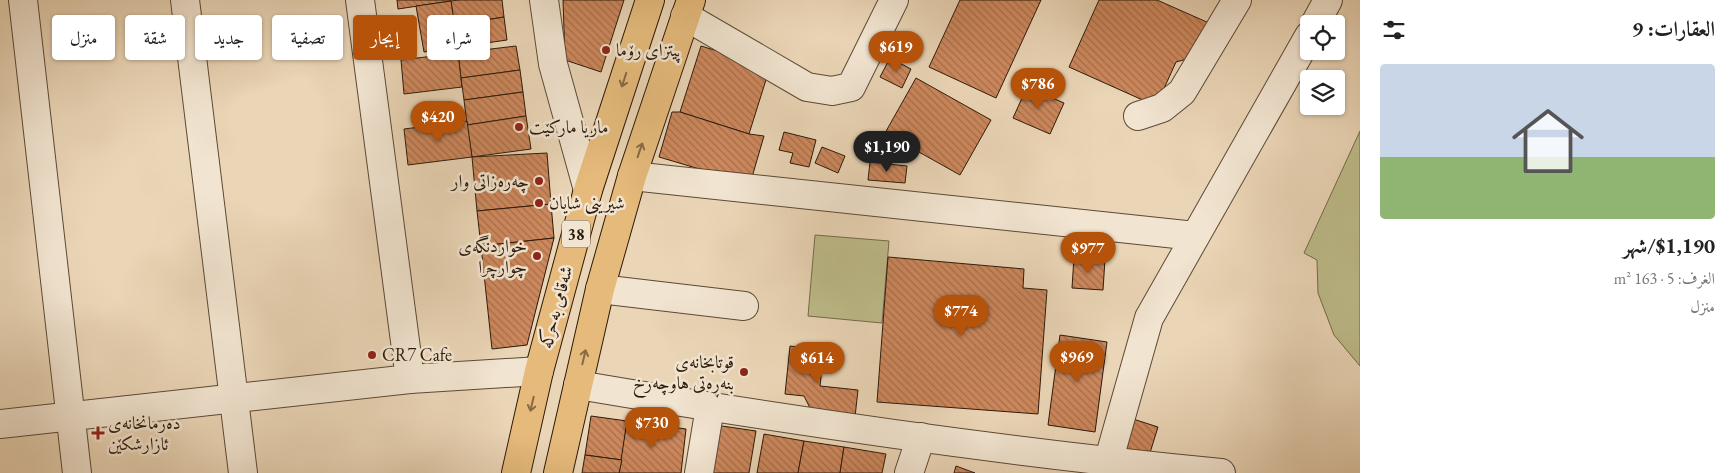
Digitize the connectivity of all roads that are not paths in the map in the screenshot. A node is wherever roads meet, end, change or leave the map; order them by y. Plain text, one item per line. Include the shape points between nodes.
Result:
1 (23, 0) edge
2 (185, 0) edge
3 (360, 0) edge
4 (544, 0) edge
5 (650, 0) edge
6 (894, 0) edge
7 (1237, 0) edge
8 (1328, 0) edge
9 (688, 8) edge
10 (1320, 15) edge
11 (1300, 52) edge
12 (1138, 116) dead end
13 (632, 176) junction
14 (588, 190) junction
15 (1195, 236) junction
16 (600, 289) junction
17 (744, 306) dead end
18 (539, 372) junction
19 (410, 379) junction
20 (578, 385) junction
21 (235, 398) junction
22 (710, 407) junction
23 (71, 415) junction
24 (0, 424) edge
25 (921, 437) junction
26 (1107, 467) edge
27 (78, 473) edge
28 (243, 473) edge
29 (516, 473) edge
30 (558, 473) edge
31 (699, 473) edge
32 (909, 473) edge
33 (1220, 473) edge

1 - 23 street
2 - 21 street
3 - 19 street
4 - 14 street via 553,64
5 -> 14 main road, شەقامی بەحرکە / 38
6 - 9 street via 851,87 832,91 807,87
7 - 12 street via 1182,92 1162,108
8 - 10 street
13 -> 9 main road, 38
11 - 15 street
13 - 15 street
13 - 16 main road, 38
14 - 18 main road, شەقامی بەحرکە / 38
15 - 26 street via 1149,318
16 - 17 street
20 -> 16 main road, 38
18 - 19 street
18 -> 29 main road, شەقامی بەحرکە / 38
19 - 21 street
20 - 22 street
20 - 30 main road, 38
21 - 23 street
21 - 28 street
22 - 25 street
22 - 31 street
23 - 24 street
23 - 27 street
25 - 26 street
25 - 32 street
26 - 33 street

